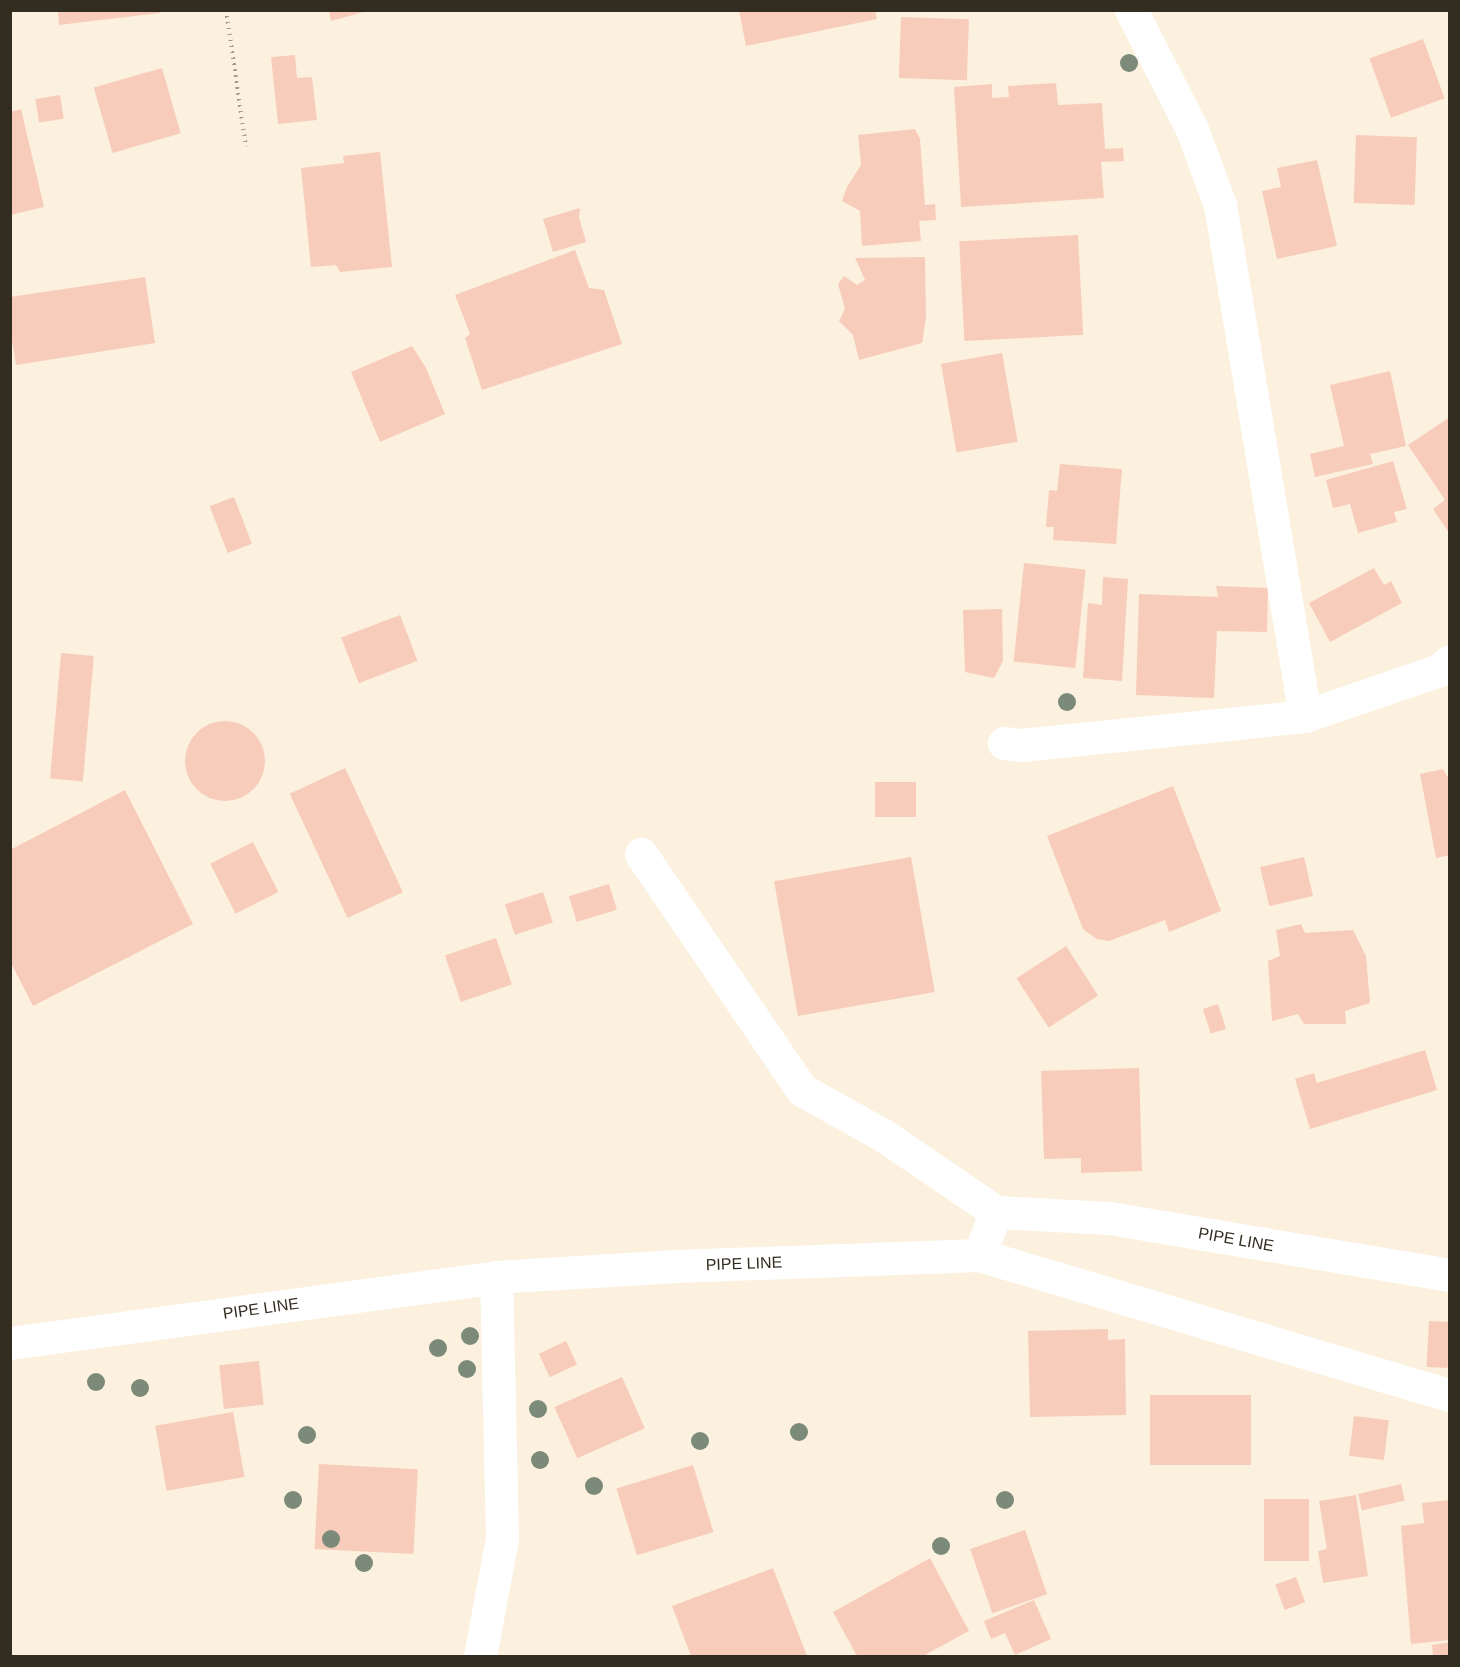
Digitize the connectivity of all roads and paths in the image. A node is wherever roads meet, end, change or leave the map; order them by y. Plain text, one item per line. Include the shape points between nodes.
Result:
1 (226, 10) edge
2 (1131, 10) edge
3 (246, 147) dead end
4 (1449, 662) edge
5 (1305, 716) junction
6 (1004, 743) dead end
7 (641, 854) dead end
8 (996, 1212) junction
9 (979, 1255) junction
10 (1449, 1275) edge
11 (496, 1277) junction
12 (10, 1343) edge
13 (1449, 1395) edge
14 (480, 1656) edge

1 - 3 path
2 - 5 street via 1192,129 1220,205
4 - 5 street via 1440,670
5 - 6 street via 1021,745
7 - 8 street via 802,1090 883,1135
8 - 9 street
8 - 10 street, PIPE LINE via 1109,1218
9 - 11 street, PIPE LINE
9 - 13 street, PIPE LINE
11 - 12 street, PIPE LINE
11 - 14 street via 502,1538

